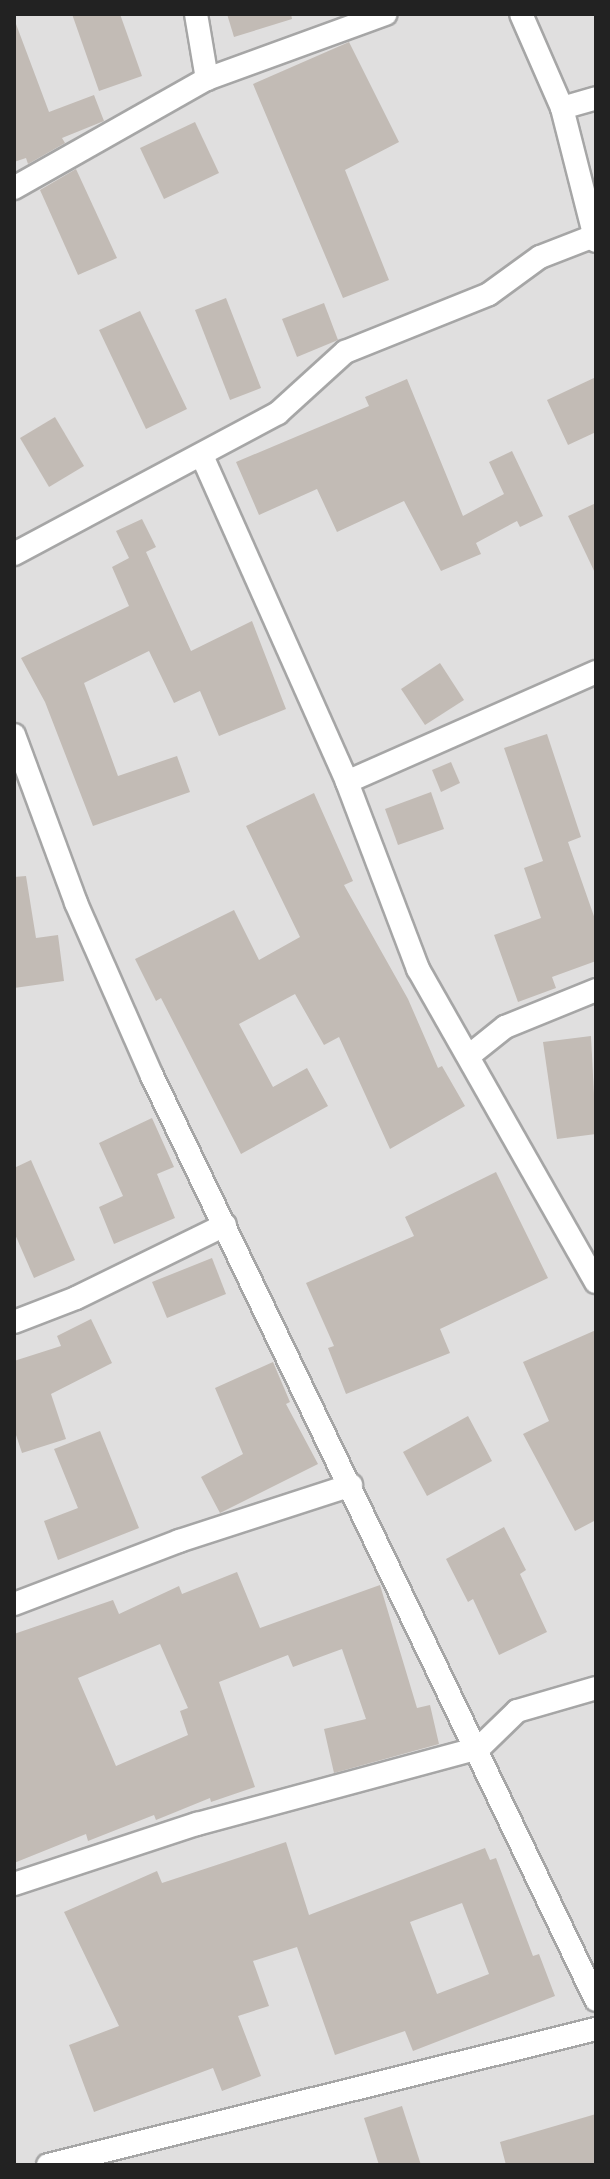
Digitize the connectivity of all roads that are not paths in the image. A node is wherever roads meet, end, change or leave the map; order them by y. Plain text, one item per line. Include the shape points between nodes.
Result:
1 (196, 14) edge
2 (386, 14) edge
3 (521, 14) edge
4 (207, 79) junction
5 (596, 98) edge
6 (562, 108) junction
7 (14, 188) edge
8 (595, 239) edge
9 (203, 458) junction
10 (14, 554) edge
11 (596, 672) edge
12 (14, 735) edge
13 (347, 782) junction
14 (596, 990) edge
15 (470, 1055) junction
16 (225, 1225) junction
17 (596, 1282) edge
18 (14, 1322) edge
19 (351, 1485) junction
20 (14, 1604) edge
21 (596, 1688) edge
22 (479, 1748) junction
23 (14, 1884) edge
24 (596, 2000) edge
25 (596, 2029) edge
26 (48, 2165) edge

1 - 4 street
2 - 4 street
3 - 6 street
4 - 7 street
5 - 6 street
6 - 8 street
8 - 9 street via 540,257 489,294 345,352 278,413
9 - 10 street
9 - 13 street
11 - 13 street
12 - 16 street via 76,903
13 - 15 street via 418,969
14 - 15 street via 505,1027
15 - 17 street
16 - 18 street via 76,1298
16 - 19 street
19 - 20 street via 179,1541
19 - 22 street
21 - 22 street via 517,1711
22 - 23 street via 197,1824
22 - 24 street
25 - 26 street

